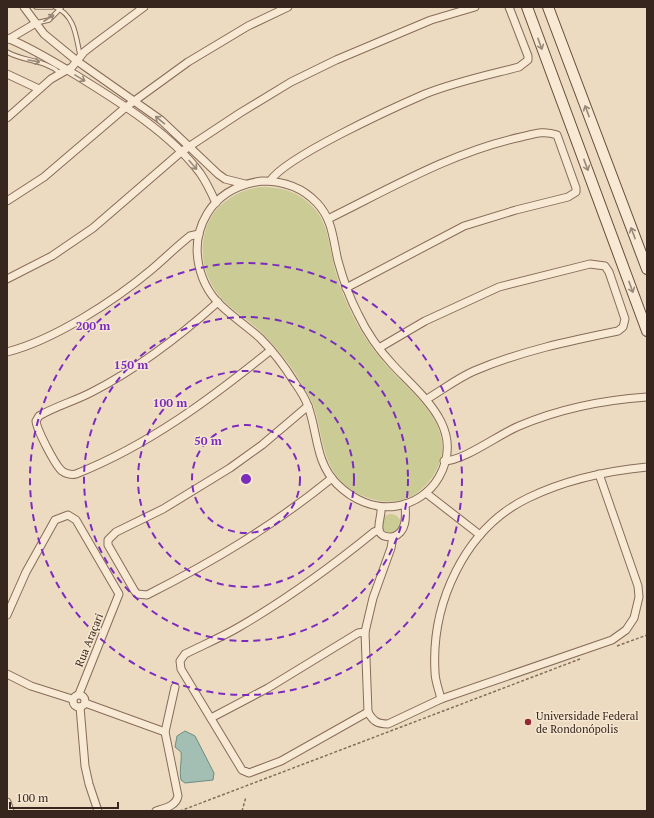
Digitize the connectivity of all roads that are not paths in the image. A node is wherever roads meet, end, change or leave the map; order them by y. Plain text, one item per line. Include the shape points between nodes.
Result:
1 (24, 7) edge
2 (36, 7) edge
3 (52, 7) edge
4 (55, 7) edge
5 (144, 7) edge
6 (288, 7) edge
7 (475, 7) edge
8 (509, 7) edge
9 (527, 7) edge
10 (548, 7) edge
11 (61, 8) edge
12 (36, 23) junction
13 (8, 38) edge
14 (7, 52) edge
15 (79, 58) junction
16 (67, 70) junction
17 (60, 73) junction
18 (7, 74) edge
19 (39, 89) junction
20 (136, 101) junction
21 (126, 107) junction
22 (7, 118) edge
23 (190, 146) junction
24 (181, 152) junction
25 (270, 181) junction
26 (245, 184) junction
27 (7, 201) edge
28 (216, 203) junction
29 (328, 219) junction
30 (199, 234) junction
31 (647, 269) edge
32 (7, 279) edge
33 (346, 288) junction
34 (218, 302) junction
35 (647, 331) edge
36 (379, 348) junction
37 (271, 350) junction
38 (7, 352) edge
39 (647, 397) edge
40 (427, 399) junction
41 (308, 406) junction
42 (444, 462) junction
43 (647, 467) edge
44 (599, 474) junction
45 (332, 478) junction
46 (426, 493) junction
47 (405, 504) junction
48 (380, 507) junction
49 (379, 530) junction
50 (480, 535) junction
51 (393, 537) junction
52 (7, 615) edge
53 (365, 632) junction
54 (7, 674) edge
55 (175, 687) dead end
56 (79, 694) junction
57 (72, 699) junction
58 (441, 699) junction
59 (82, 705) junction
60 (368, 712) junction
61 (211, 718) junction
62 (165, 732) junction
63 (7, 802) edge
64 (10, 811) edge
65 (98, 811) edge
66 (156, 811) edge

1 - 12 street
2 - 3 lane
4 - 11 lane
5 - 15 street
6 - 20 street via 248,26 188,62
7 - 23 street via 431,20 336,60 291,82
8 - 25 street via 528,56 526,63 426,94 313,150 280,170
9 -> 35 street
31 -> 10 street
12 -> 11 lane via 49,20
11 - 15 lane via 73,24
12 - 13 street
12 - 15 street via 44,34
13 - 16 street
14 -> 17 lane via 46,64
15 - 16 street
15 - 20 street
16 - 17 street
16 -> 21 street
17 - 19 street
18 - 19 street
19 - 22 street
20 - 21 street
23 -> 20 street
21 - 24 street
21 - 27 street via 44,177
23 - 24 street
23 - 26 street via 225,179
24 -> 28 street via 203,177
24 - 32 street via 92,228 52,256
25 - 26 street
25 - 29 street via 287,184 302,191 316,202
26 - 28 street
28 - 30 street via 205,217
29 - 33 street
29 - 33 street via 467,152 544,132 557,135 576,188 576,192 568,197 464,226
30 - 34 street via 199,268 209,290
30 - 38 street via 190,236 150,271 101,306 35,343
33 - 36 street via 359,317
34 - 37 street via 250,328
34 - 37 street via 180,337 138,366 92,393 39,416 36,421 37,430 62,472 76,474 110,461 153,437 222,389
36 - 40 street
36 - 40 street via 425,321 498,287 590,264 605,266 625,319 623,327 618,331 573,339 473,371
37 - 41 street via 288,371
39 - 42 street via 614,400 549,415 518,426 461,458
40 - 42 street via 438,416 445,434 447,450
41 - 45 street via 319,453
41 - 45 street via 230,468 163,509 116,532 108,540 108,545 137,594 147,595 247,541 295,508
42 - 46 street via 439,477
43 - 44 street
44 - 50 street via 563,483 527,498 504,513
44 - 58 street via 638,586 638,608 630,624 621,635 612,640
45 - 48 street via 357,499
46 - 47 street
46 - 50 street
47 - 48 street
47 - 51 street via 403,530
48 - 49 street
49 - 51 street via 385,536
49 - 61 street via 296,592 238,627 185,654 180,661 181,670
50 - 58 street via 449,584 438,617 435,674
51 - 53 street
52 - 56 street, Rua Araçari via 26,572 55,520 68,515 76,520 119,594
53 - 60 street
53 - 61 street via 358,633 268,688
54 - 57 street via 38,689
55 - 62 street
56 - 57 street
56 - 59 street via 85,698
57 - 59 street via 74,705
58 - 60 street via 388,724 376,722
59 - 62 street
59 - 65 street via 85,766
60 - 61 street via 281,760 249,773 242,770
62 - 66 street via 178,796 173,805
63 - 64 street

